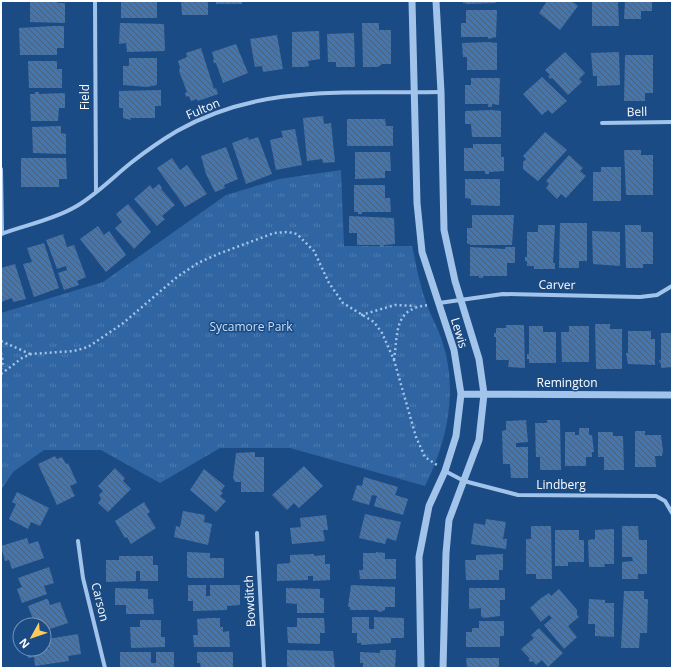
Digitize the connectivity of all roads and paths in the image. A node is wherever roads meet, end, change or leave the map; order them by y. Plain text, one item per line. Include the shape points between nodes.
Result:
1 (95, 1) edge
2 (412, 1) edge
3 (436, 1) edge
4 (441, 92) junction
5 (414, 93) junction
6 (672, 122) edge
7 (602, 123) dead end
8 (1, 169) edge
9 (96, 192) junction
10 (1, 234) edge
11 (672, 286) edge
12 (462, 300) junction
13 (439, 304) junction
14 (415, 306) junction
15 (361, 315) junction
16 (1, 341) edge
17 (1, 353) edge
18 (31, 354) junction
19 (394, 360) junction
20 (1, 369) edge
21 (1, 374) edge
22 (461, 394) junction
23 (484, 394) junction
24 (672, 395) edge
25 (445, 471) junction
26 (464, 481) junction
27 (672, 513) edge
28 (257, 532) dead end
29 (78, 541) dead end
30 (105, 668) edge
31 (264, 668) edge
32 (421, 668) edge
33 (443, 668) edge

1 - 9 street, Field
2 - 5 street, Lewis
3 - 4 street, Lewis
4 - 5 street, Fulton
4 - 12 street, Lewis via 444,230 455,281
5 - 9 street, Fulton via 321,92 266,98 218,112 178,131 132,162
5 - 13 street, Lewis via 416,203 422,252
6 - 7 street, Bell
8 - 10 street
9 - 10 street, Fulton via 75,207
11 - 12 street, Carver via 657,294 640,297 503,294
12 - 13 street, Carver
12 - 23 street, Lewis via 479,359
13 - 14 path
13 - 22 street, Lewis via 454,350
14 - 15 path via 395,305
14 - 19 path via 406,312 399,324
15 - 18 path via 340,300 314,251 298,234 274,233 198,263 177,277 122,324 88,347 74,351
15 - 19 path via 374,322
16 - 18 path
17 - 20 path
18 - 21 path
19 - 25 path via 416,437 425,457
22 - 23 street, Remington
22 - 25 street, Lewis via 456,436
23 - 24 street, Remington
23 - 26 street, Lewis via 480,440
25 - 26 street, Lindberg
25 - 32 street, Lewis via 429,506 419,557
26 - 27 street, Lindberg via 518,495 656,496 666,501
26 - 33 street, Lewis via 449,520
28 - 31 street, Bowditch
29 - 30 street, Carson via 83,578

